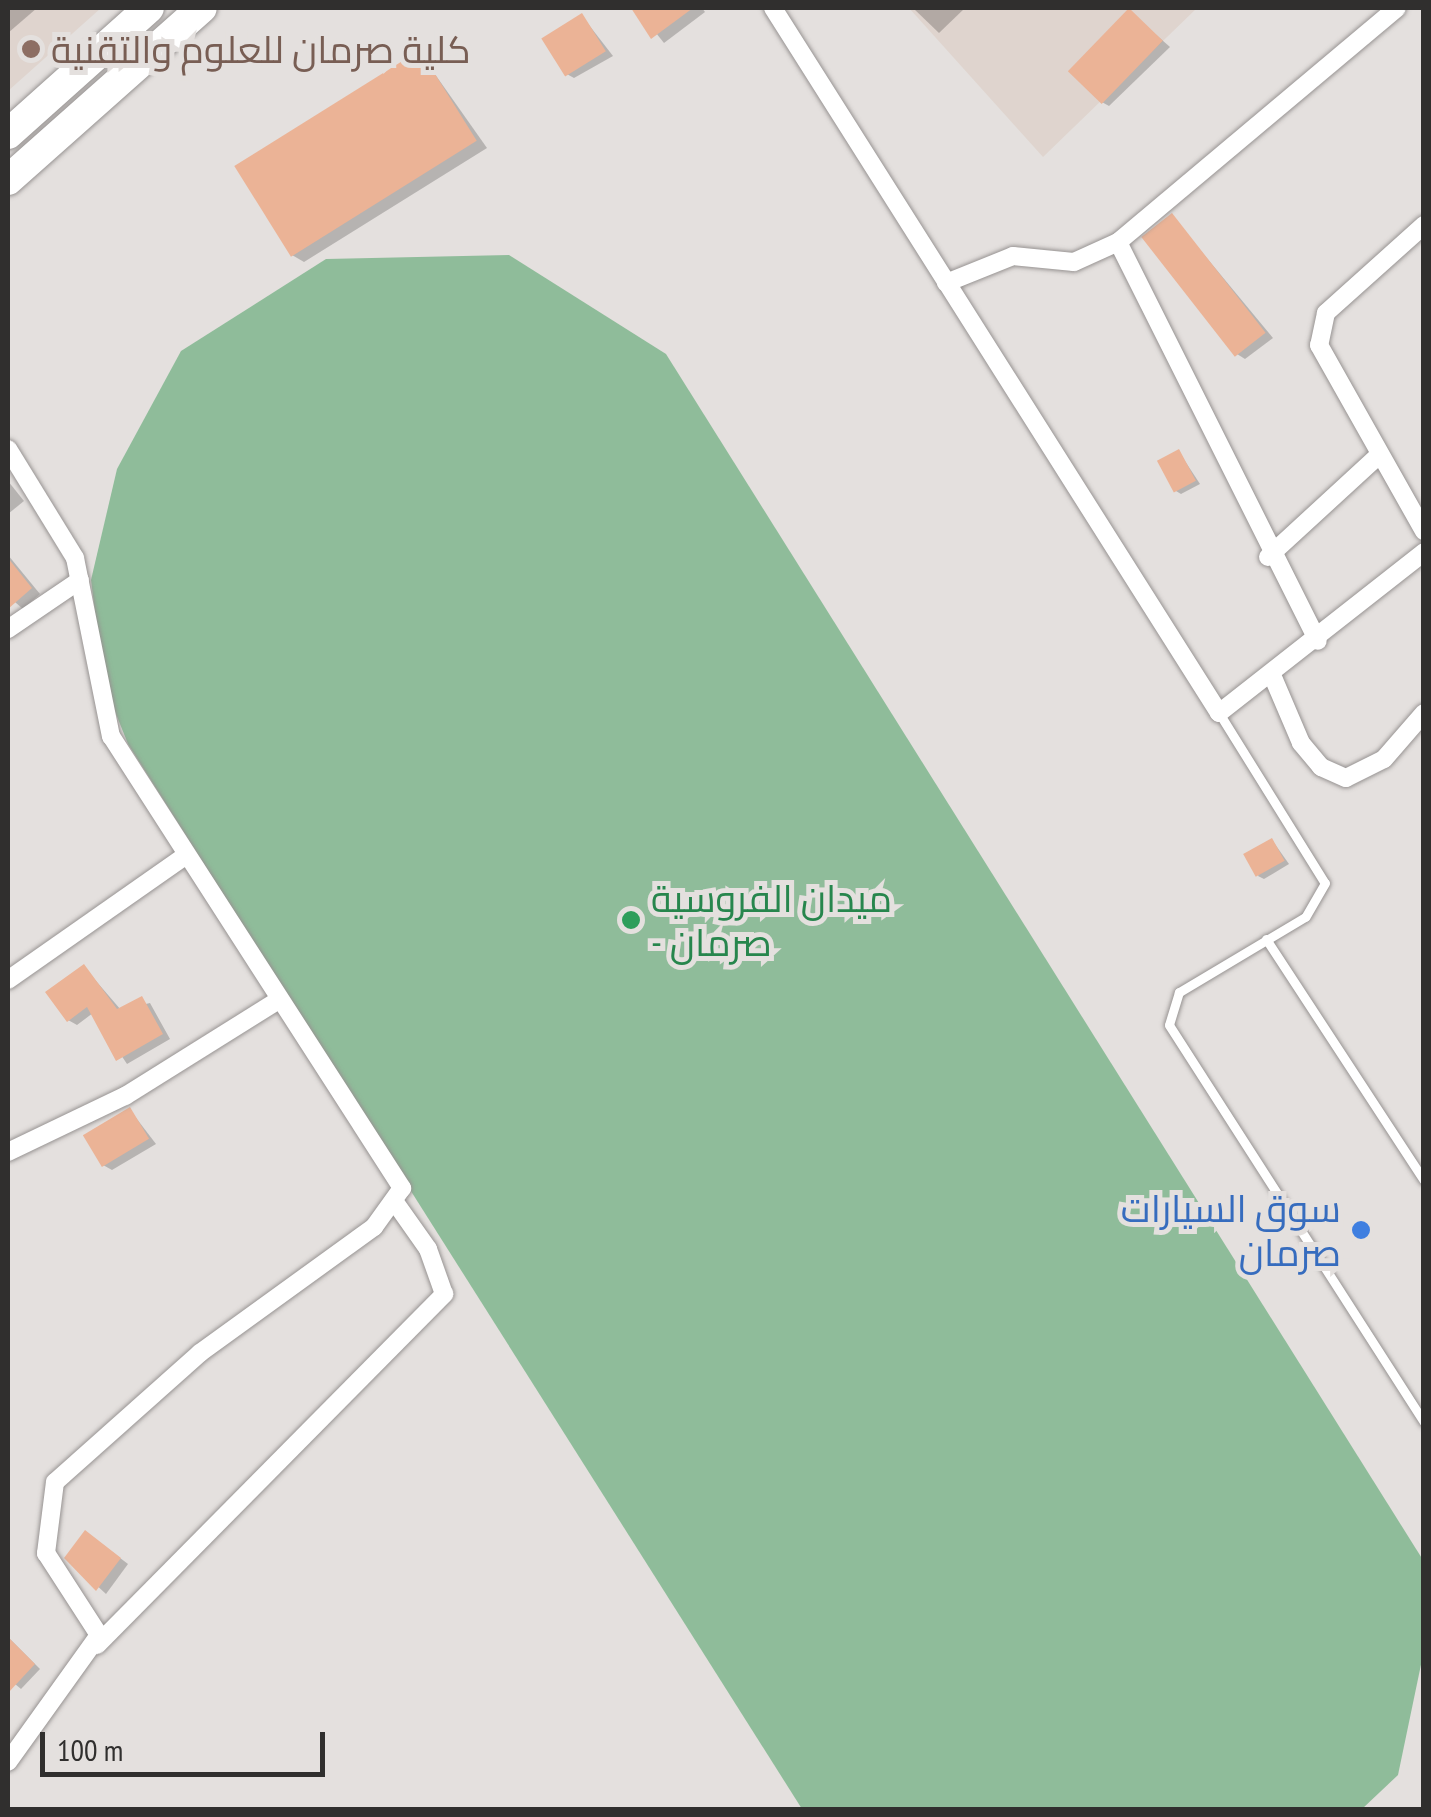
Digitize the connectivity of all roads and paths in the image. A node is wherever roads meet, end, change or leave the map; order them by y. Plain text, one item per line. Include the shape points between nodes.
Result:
1 (149, 8) edge
2 (202, 8) edge
3 (1397, 8) edge
4 (776, 9) edge
5 (8, 134) edge
6 (8, 180) edge
7 (1424, 224) edge
8 (1118, 242) junction
9 (946, 284) junction
10 (8, 449) edge
11 (1379, 455) junction
12 (1424, 531) edge
13 (1424, 552) edge
14 (1268, 557) junction
15 (80, 580) junction
16 (8, 629) edge
17 (1318, 641) junction
18 (1272, 675) junction
19 (1219, 713) junction
20 (1424, 713) edge
21 (185, 856) junction
22 (1266, 939) junction
23 (8, 980) edge
24 (277, 1001) junction
25 (8, 1152) edge
26 (1424, 1180) edge
27 (397, 1206) junction
28 (1424, 1422) edge
29 (96, 1646) junction
30 (8, 1762) edge

1 - 5 main road
2 - 6 main road
3 - 8 street
4 - 9 street
7 - 11 street via 1321,322 1325,362
8 - 9 street via 1074,262 1013,256
8 - 14 street
9 - 19 street
10 - 15 street via 62,531
11 - 12 street
11 - 14 street
13 - 17 street
14 - 17 street
15 - 16 street
15 - 21 street via 111,736
17 - 18 street
18 - 19 street
18 - 20 street via 1301,743 1321,767 1346,778 1384,759
19 - 22 lane via 1325,883 1314,909
21 - 23 street
21 - 24 street
22 - 26 lane
22 - 28 lane via 1179,992 1169,1025
24 - 25 street via 125,1096
24 - 27 street via 396,1168
27 - 29 street via 428,1249 444,1294
27 - 29 street via 200,1353 54,1482 46,1553 96,1621
29 - 30 street

